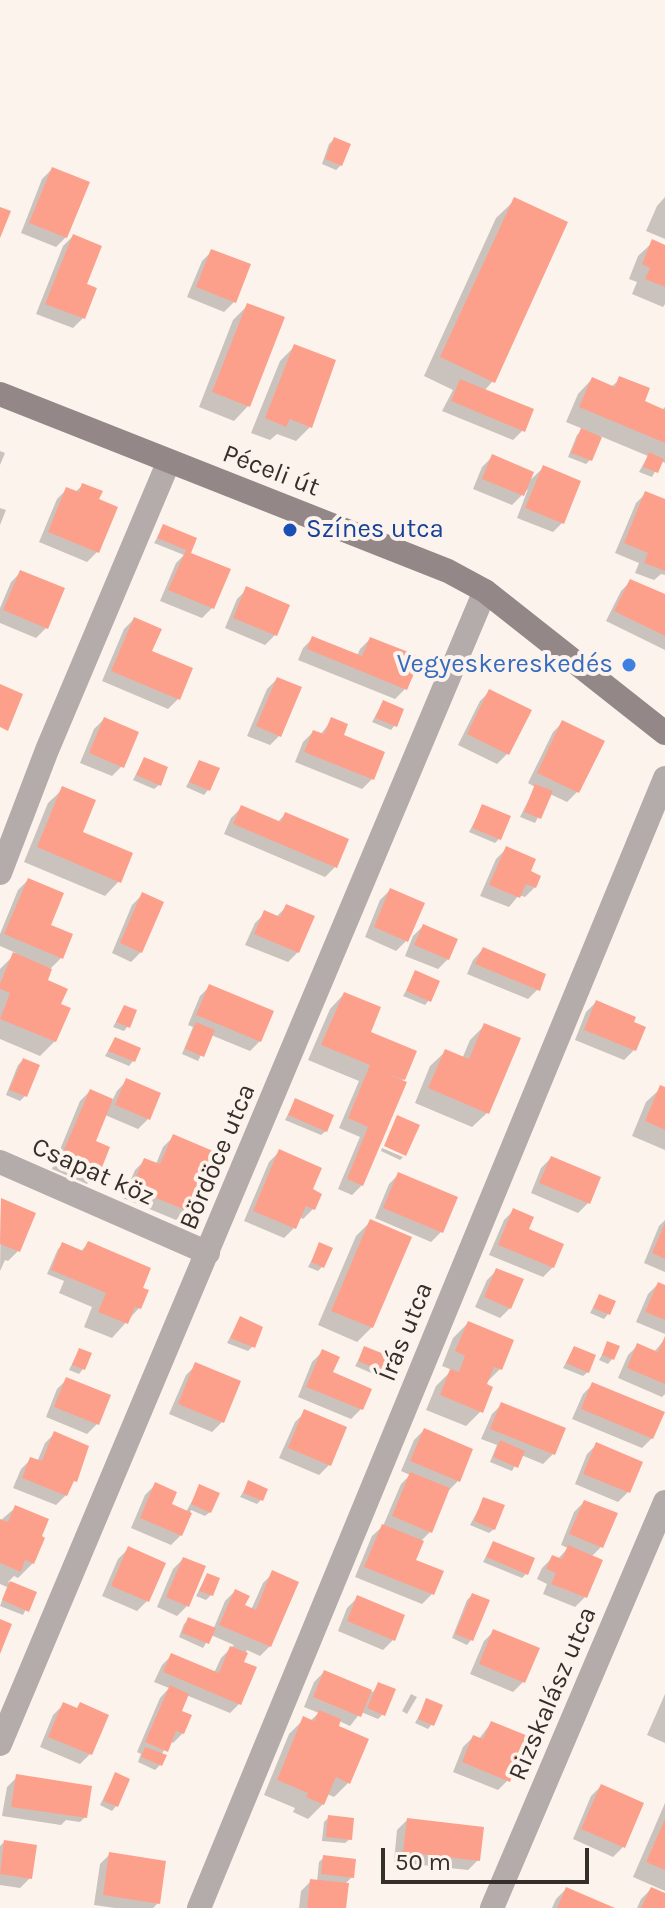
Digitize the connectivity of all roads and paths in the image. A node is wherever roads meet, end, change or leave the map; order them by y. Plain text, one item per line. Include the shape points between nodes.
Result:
1 (0, 394) edge
2 (169, 461) junction
3 (485, 591) junction
4 (665, 733) edge
5 (665, 778) edge
6 (0, 873) edge
7 (0, 1162) edge
8 (208, 1253) junction
9 (665, 1502) edge
10 (0, 1744) edge
11 (199, 1908) edge
12 (492, 1908) edge

1 - 2 main road, Péceli út
2 - 3 main road, Péceli út via 448,571
2 - 6 street
3 - 4 main road, Péceli út
3 - 8 street, Bördöce utca
5 - 11 street, Írás utca
7 - 8 street, Csapat köz
8 - 10 street, Bördöce utca
9 - 12 street, Rizskalász utca

